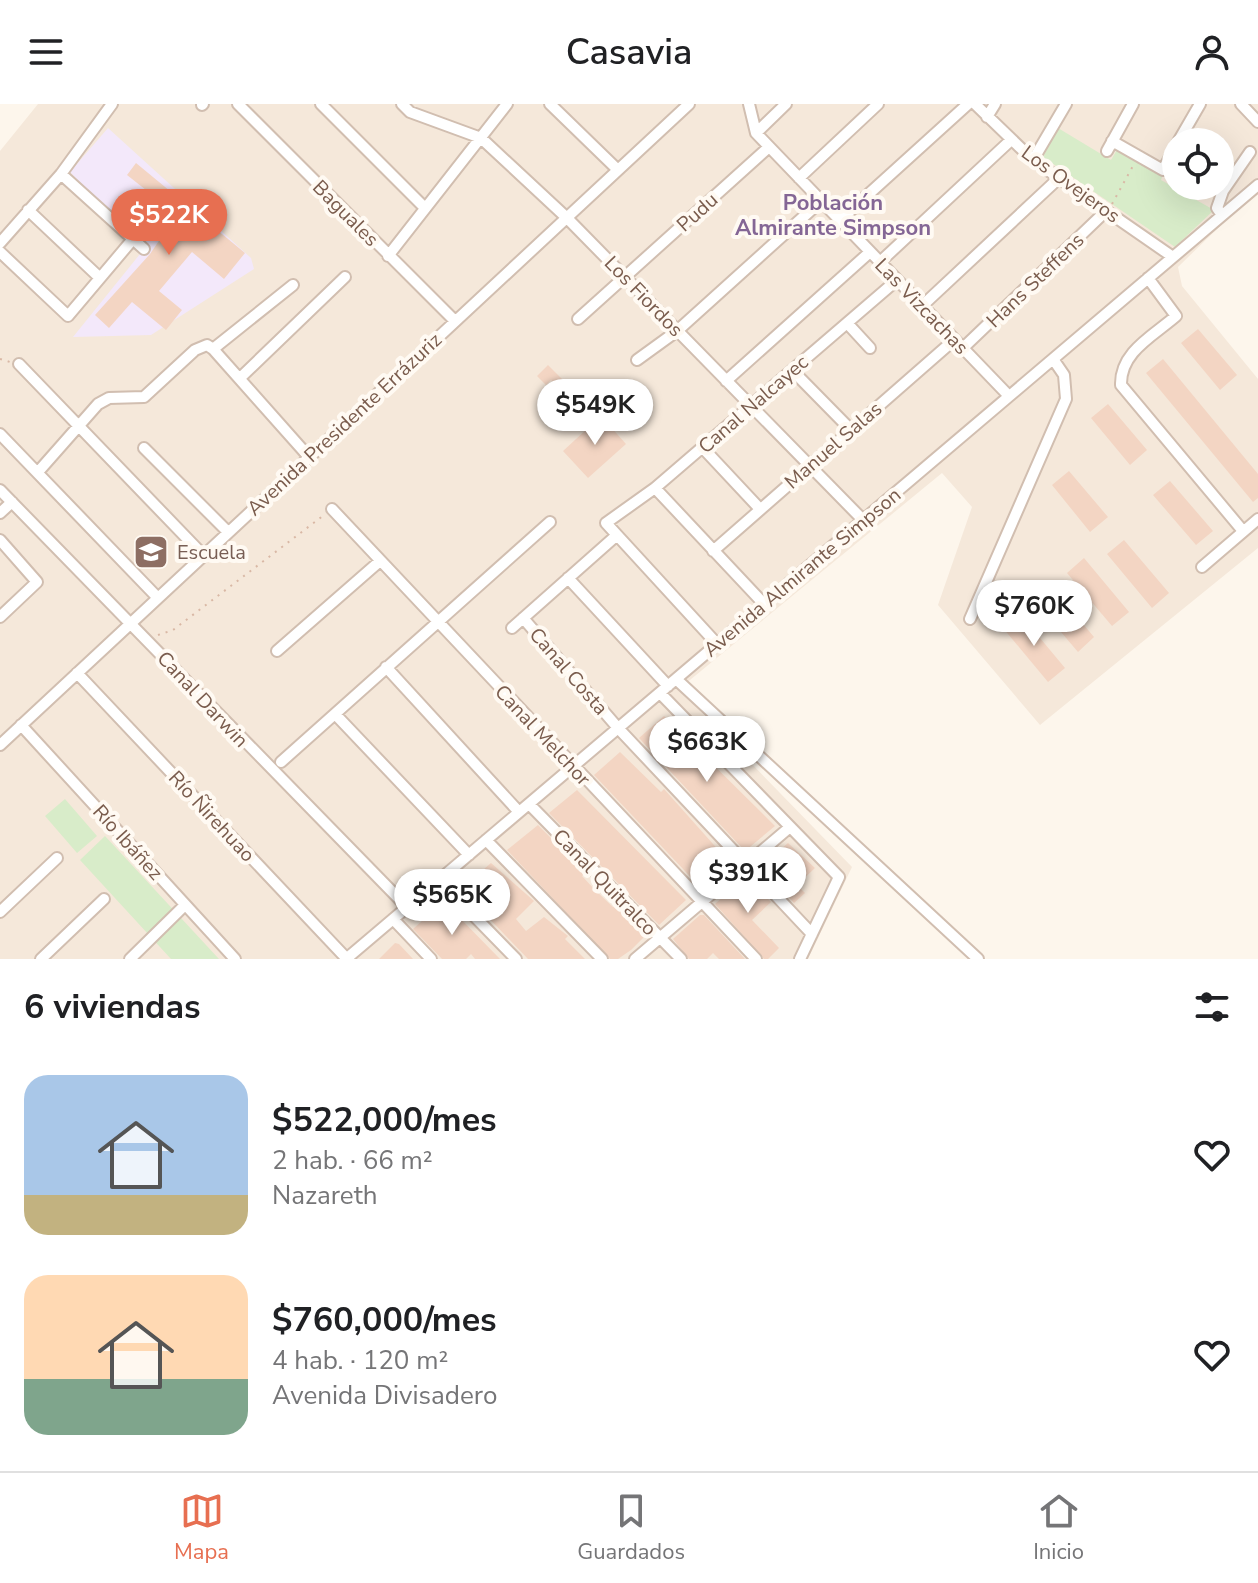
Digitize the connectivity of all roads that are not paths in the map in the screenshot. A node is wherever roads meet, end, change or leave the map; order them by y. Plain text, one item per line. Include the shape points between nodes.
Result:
1 (112, 104) edge
2 (238, 104) edge
3 (321, 104) edge
4 (402, 104) edge
5 (550, 104) edge
6 (688, 104) edge
7 (749, 104) edge
8 (786, 104) edge
9 (878, 104) edge
10 (968, 104) edge
11 (975, 104) edge
12 (995, 104) edge
13 (1066, 104) edge
14 (1133, 104) edge
15 (1200, 104) edge
16 (1241, 104) edge
17 (505, 105) edge
18 (987, 117) junction
19 (1258, 122) edge
20 (1186, 128) edge
21 (756, 133) junction
22 (481, 138) junction
23 (1011, 140) junction
24 (769, 147) junction
25 (1250, 152) dead end
26 (1033, 160) junction
27 (618, 170) junction
28 (1162, 170) edge
29 (61, 174) junction
30 (799, 178) junction
31 (1059, 178) junction
32 (1258, 185) edge
33 (821, 201) junction
34 (425, 208) junction
35 (28, 210) junction
36 (1106, 211) junction
37 (1222, 215) junction
38 (567, 218) junction
39 (840, 220) junction
40 (133, 239) junction
41 (0, 243) edge
42 (144, 249) dead end
43 (0, 252) edge
44 (870, 252) junction
45 (388, 256) junction
46 (1173, 257) junction
47 (880, 262) junction
48 (345, 277) dead end
49 (100, 278) junction
50 (626, 278) junction
51 (1148, 278) junction
52 (897, 280) junction
53 (293, 285) dead end
54 (922, 306) junction
55 (578, 319) dead end
56 (455, 321) junction
57 (847, 323) junction
58 (677, 331) junction
59 (958, 344) junction
60 (870, 348) dead end
61 (213, 349) junction
62 (1053, 359) junction
63 (637, 360) dead end
64 (19, 364) dead end
65 (792, 370) junction
66 (240, 378) junction
67 (726, 381) junction
68 (1009, 396) junction
69 (751, 406) junction
70 (78, 424) junction
71 (851, 430) junction
72 (0, 434) edge
73 (702, 447) junction
74 (144, 448) dead end
75 (309, 457) junction
76 (809, 465) junction
77 (38, 472) junction
78 (655, 488) junction
79 (0, 490) edge
80 (12, 502) junction
81 (332, 509) road end
82 (760, 509) junction
83 (0, 513) edge
84 (1258, 519) edge
85 (863, 520) junction
86 (550, 522) dead end
87 (1243, 531) junction
88 (228, 532) junction
89 (617, 535) junction
90 (0, 540) edge
91 (713, 551) junction
92 (204, 556) junction
93 (380, 561) junction
94 (1202, 567) dead end
95 (568, 578) junction
96 (158, 598) junction
97 (764, 604) junction
98 (0, 617) edge
99 (523, 618) junction
100 (970, 619) dead end
101 (131, 623) junction
102 (438, 623) junction
103 (512, 628) dead end
104 (717, 644) junction
105 (277, 651) dead end
106 (386, 667) junction
107 (77, 673) junction
108 (668, 686) junction
109 (335, 714) junction
110 (21, 725) junction
111 (618, 728) junction
112 (0, 745) edge
113 (281, 762) dead end
114 (573, 767) junction
115 (529, 804) junction
116 (519, 812) junction
117 (790, 827) junction
118 (486, 840) junction
119 (469, 855) junction
120 (57, 858) dead end
121 (745, 865) junction
122 (439, 880) junction
123 (104, 899) dead end
124 (701, 902) junction
125 (185, 905) junction
126 (407, 907) junction
127 (0, 912) edge
128 (393, 919) junction
129 (812, 934) junction
130 (660, 938) junction
131 (41, 959) edge
132 (130, 959) edge
133 (235, 959) edge
134 (347, 959) edge
135 (431, 959) edge
136 (516, 959) edge
137 (602, 959) edge
138 (635, 959) edge
139 (681, 959) edge
140 (756, 959) edge
141 (800, 959) edge
142 (978, 959) edge

1 - 29 street
2 - 45 street, Baguales
3 - 34 street
4 - 22 street, Los Fiordos via 410,112
5 - 27 street
6 - 27 street, Avenida Presidente Errázuriz
7 - 21 street, Las Vizcachas
8 - 21 street
9 - 30 street
10 - 39 street
11 - 18 street, Los Ovejeros
12 - 18 street
13 - 26 street
14 - 28 street via 1110,146
15 - 20 street
16 - 19 street
17 - 22 street
18 - 23 street, Los Ovejeros
21 - 24 street, Las Vizcachas
22 - 34 street
22 - 38 street, Los Fiordos
23 - 26 street, Los Ovejeros
23 - 47 street
24 - 30 street, Las Vizcachas
24 - 50 street, Pudu
25 - 37 street via 1223,191 1217,208
26 - 31 street, Los Ovejeros
27 - 38 street, Avenida Presidente Errázuriz
29 - 35 street
29 - 40 street
30 - 33 street, Las Vizcachas
31 - 36 street, Los Ovejeros
31 - 54 street
32 - 37 street, Avenida Almirante Simpson
33 - 39 street, Las Vizcachas
33 - 58 street
34 - 45 street
35 - 41 street
35 - 49 street
36 - 46 street, Los Ovejeros
36 - 59 street, Hans Steffens
37 - 46 street, Avenida Almirante Simpson
38 - 50 street, Los Fiordos
38 - 56 street, Avenida Presidente Errázuriz
39 - 44 street, Las Vizcachas
40 - 42 street
40 - 49 street
43 - 49 street via 68,316
44 - 47 street, Las Vizcachas
44 - 67 street
45 - 56 street, Baguales
46 - 51 street, Avenida Almirante Simpson
47 - 52 street, Las Vizcachas
48 - 66 street
50 - 55 street, Pudu
50 - 58 street, Los Fiordos
51 - 62 street, Avenida Almirante Simpson
51 - 87 street via 1176,316 1126,358 1121,385
52 - 54 street, Las Vizcachas
52 - 57 street, Canal Nalcayec
53 - 61 street
54 - 59 street, Las Vizcachas
56 - 75 street, Avenida Presidente Errázuriz
57 - 60 street
57 - 65 street, Canal Nalcayec
58 - 63 street
58 - 67 street, Los Fiordos
59 - 68 street, Las Vizcachas
59 - 71 street, Manuel Salas
61 - 66 street
61 - 70 street via 207,345 195,350 144,397 109,398
62 - 68 street, Avenida Almirante Simpson
62 - 100 street via 1066,381 1066,399
64 - 70 street
65 - 69 street, Canal Nalcayec
65 - 71 street
66 - 75 street
67 - 69 street, Los Fiordos
68 - 85 street, Avenida Almirante Simpson
69 - 73 street, Canal Nalcayec
69 - 76 street, Los Fiordos
70 - 77 street
70 - 92 street
71 - 76 street, Manuel Salas
72 - 77 street
73 - 78 street, Canal Nalcayec
73 - 82 street
74 - 88 street
75 - 88 street, Avenida Presidente Errázuriz
76 - 82 street, Manuel Salas
76 - 85 street, Los Fiordos
77 - 96 street
78 - 89 street, Canal Nalcayec via 606,523
78 - 91 street
79 - 80 street, Canal Darwin
80 - 83 street
80 - 101 street, Canal Darwin
81 - 93 street, Canal Melchor
82 - 91 street, Manuel Salas
84 - 87 street
85 - 97 street, Avenida Almirante Simpson
86 - 102 street
87 - 94 street
88 - 92 street, Avenida Presidente Errázuriz
89 - 95 street
89 - 104 street
90 - 98 street via 37,582
91 - 97 street
92 - 96 street, Avenida Presidente Errázuriz
93 - 102 street, Canal Melchor
93 - 105 street
95 - 99 street
95 - 108 street
96 - 101 street, Avenida Presidente Errázuriz
97 - 104 street, Avenida Almirante Simpson
99 - 103 street
99 - 111 street, Canal Costa
101 - 107 street, Avenida Presidente Errázuriz
101 - 126 street, Canal Darwin
102 - 106 street
102 - 114 street, Canal Melchor
104 - 108 street, Avenida Almirante Simpson
106 - 109 street
106 - 116 street
107 - 110 street, Avenida Presidente Errázuriz
107 - 134 street, Río Ñirehuao
108 - 111 street, Avenida Almirante Simpson
108 - 117 street
108 - 142 street
109 - 113 street
109 - 119 street
110 - 112 street, Avenida Presidente Errázuriz
110 - 125 street, Río Ibáñez
111 - 114 street, Avenida Almirante Simpson
111 - 121 street, Canal Costa
114 - 115 street, Avenida Almirante Simpson
114 - 124 street, Canal Melchor
115 - 116 street, Avenida Almirante Simpson
115 - 130 street, Canal Quitralco
116 - 118 street, Avenida Almirante Simpson
117 - 121 street
117 - 129 street via 839,877
118 - 119 street, Avenida Almirante Simpson
118 - 137 street
119 - 122 street, Avenida Almirante Simpson
120 - 127 street
121 - 124 street
121 - 129 street, Canal Costa
122 - 126 street, Avenida Almirante Simpson
122 - 136 street
123 - 131 street
124 - 130 street
124 - 140 street, Canal Melchor
125 - 132 street
125 - 133 street, Río Ibáñez
126 - 128 street, Avenida Almirante Simpson
128 - 134 street, Avenida Almirante Simpson
128 - 135 street
129 - 141 street
130 - 138 street
130 - 139 street, Canal Quitralco

